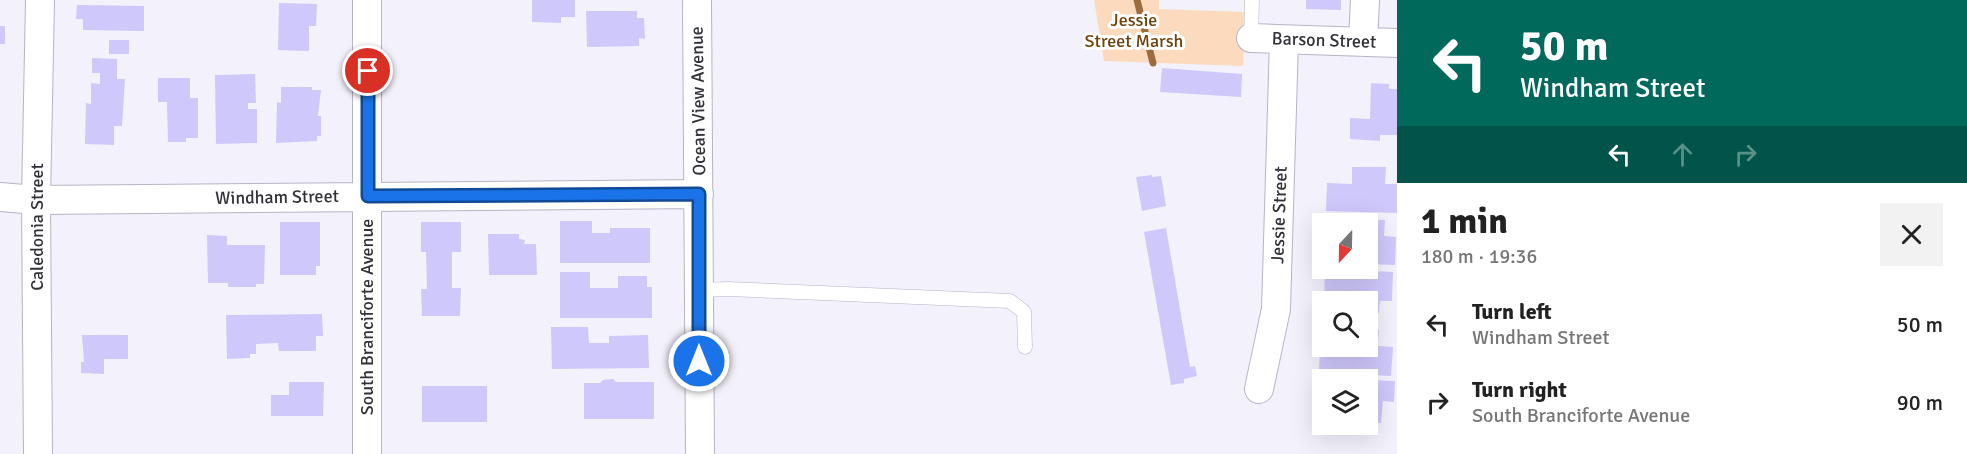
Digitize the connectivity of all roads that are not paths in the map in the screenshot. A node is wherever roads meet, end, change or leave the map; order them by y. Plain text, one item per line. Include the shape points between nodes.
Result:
1 (40, 0) edge
2 (367, 0) edge
3 (697, 0) edge
4 (1252, 0) edge
5 (1365, 0) edge
6 (1251, 38) joint
7 (1284, 40) junction
8 (1363, 41) junction
9 (1397, 43) edge
10 (699, 194) junction
11 (368, 196) junction
12 (0, 197) edge
13 (36, 200) junction
14 (699, 290) junction
15 (1025, 347) dead end
16 (1259, 389) dead end
17 (38, 454) edge
18 (367, 454) edge
19 (699, 454) edge

1 - 13 street, Caledonia Street
2 - 11 street, South Branciforte Avenue
3 - 10 street, Ocean View Avenue
4 - 6 lane
5 - 8 street
6 - 7 street, Barson Street
7 - 8 street, Barson Street
7 - 16 street, Jessie Street via 1276,309
8 - 9 street, Barson Street
10 - 11 street, Windham Street
10 - 14 street, Ocean View Avenue
11 - 13 street, Windham Street
11 - 18 street, South Branciforte Avenue
12 - 13 street, Windham Street
13 - 17 street, Caledonia Street
14 - 15 lane via 1010,301 1024,312
14 - 19 street, Ocean View Avenue

